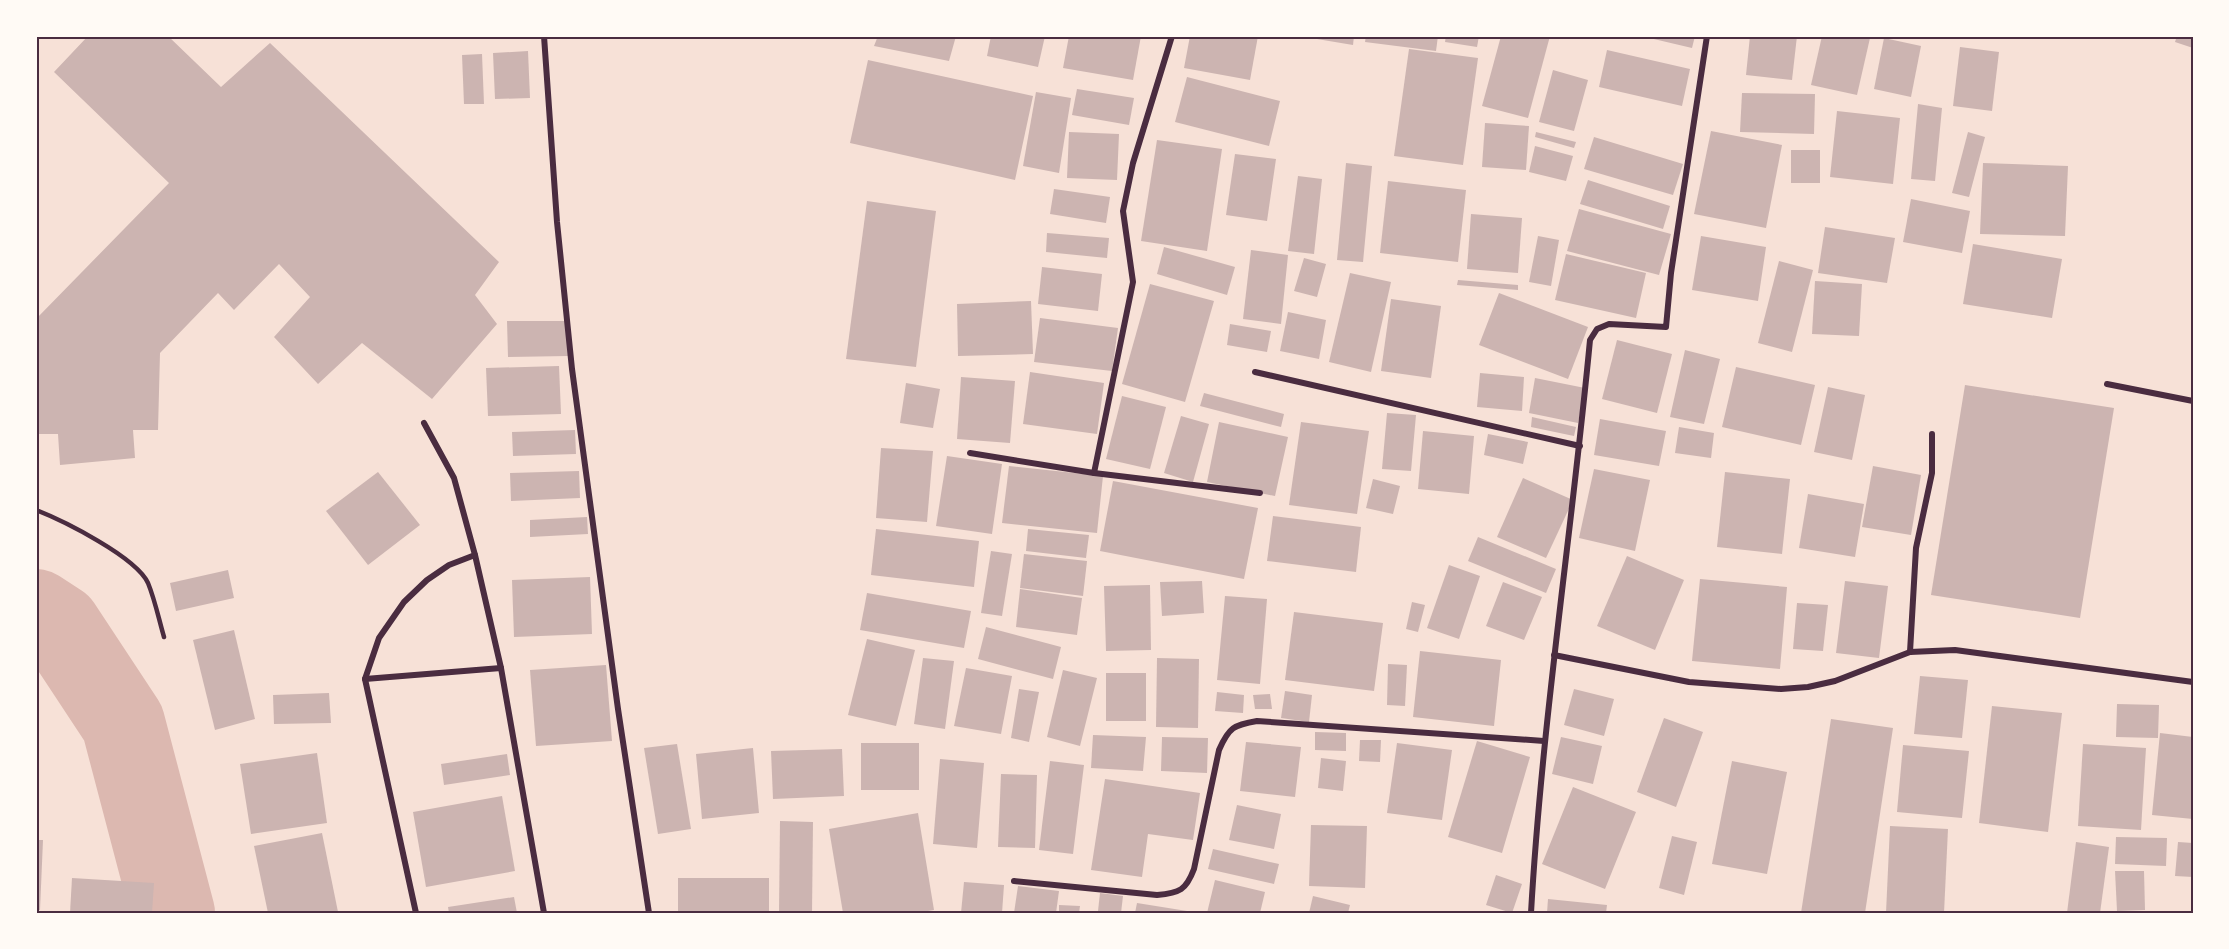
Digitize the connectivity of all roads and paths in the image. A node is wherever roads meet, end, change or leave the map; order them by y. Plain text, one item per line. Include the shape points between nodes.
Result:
1 (544, 36) edge
2 (1172, 36) edge
3 (1707, 36) edge
4 (1255, 372) dead end
5 (2107, 384) dead end
6 (2193, 401) edge
7 (423, 423) dead end
8 (1932, 434) dead end
9 (1580, 446) junction
10 (970, 453) dead end
11 (1094, 473) junction
12 (1260, 493) dead end
13 (36, 510) edge
14 (475, 555) junction
15 (164, 637) dead end
16 (1910, 652) junction
17 (1554, 655) junction
18 (501, 668) junction
19 (365, 679) junction
20 (2193, 682) edge
21 (1544, 741) junction
22 (1014, 881) dead end
23 (416, 913) edge
24 (544, 913) edge
25 (649, 913) edge
26 (1531, 913) edge

1 - 25 street via 572,369
2 - 11 street via 1132,163 1123,211 1132,282
3 - 9 street via 1666,327 1609,324 1597,329 1590,340
4 - 9 street
5 - 6 street
7 - 14 street via 454,478
8 - 16 street via 1932,473 1916,548
9 - 17 street
10 - 11 street
11 - 12 street
13 - 15 lane via 74,528 136,567 148,582
14 - 18 street
14 - 19 street via 449,565 404,602 379,638
16 - 17 street via 1835,681 1781,689 1689,682
16 - 20 street via 1955,650
17 - 21 street
18 - 19 street
18 - 24 street
19 - 23 street
21 - 22 street via 1257,721 1236,725 1226,734 1219,750 1188,885 1174,894 1157,895
21 - 26 street

